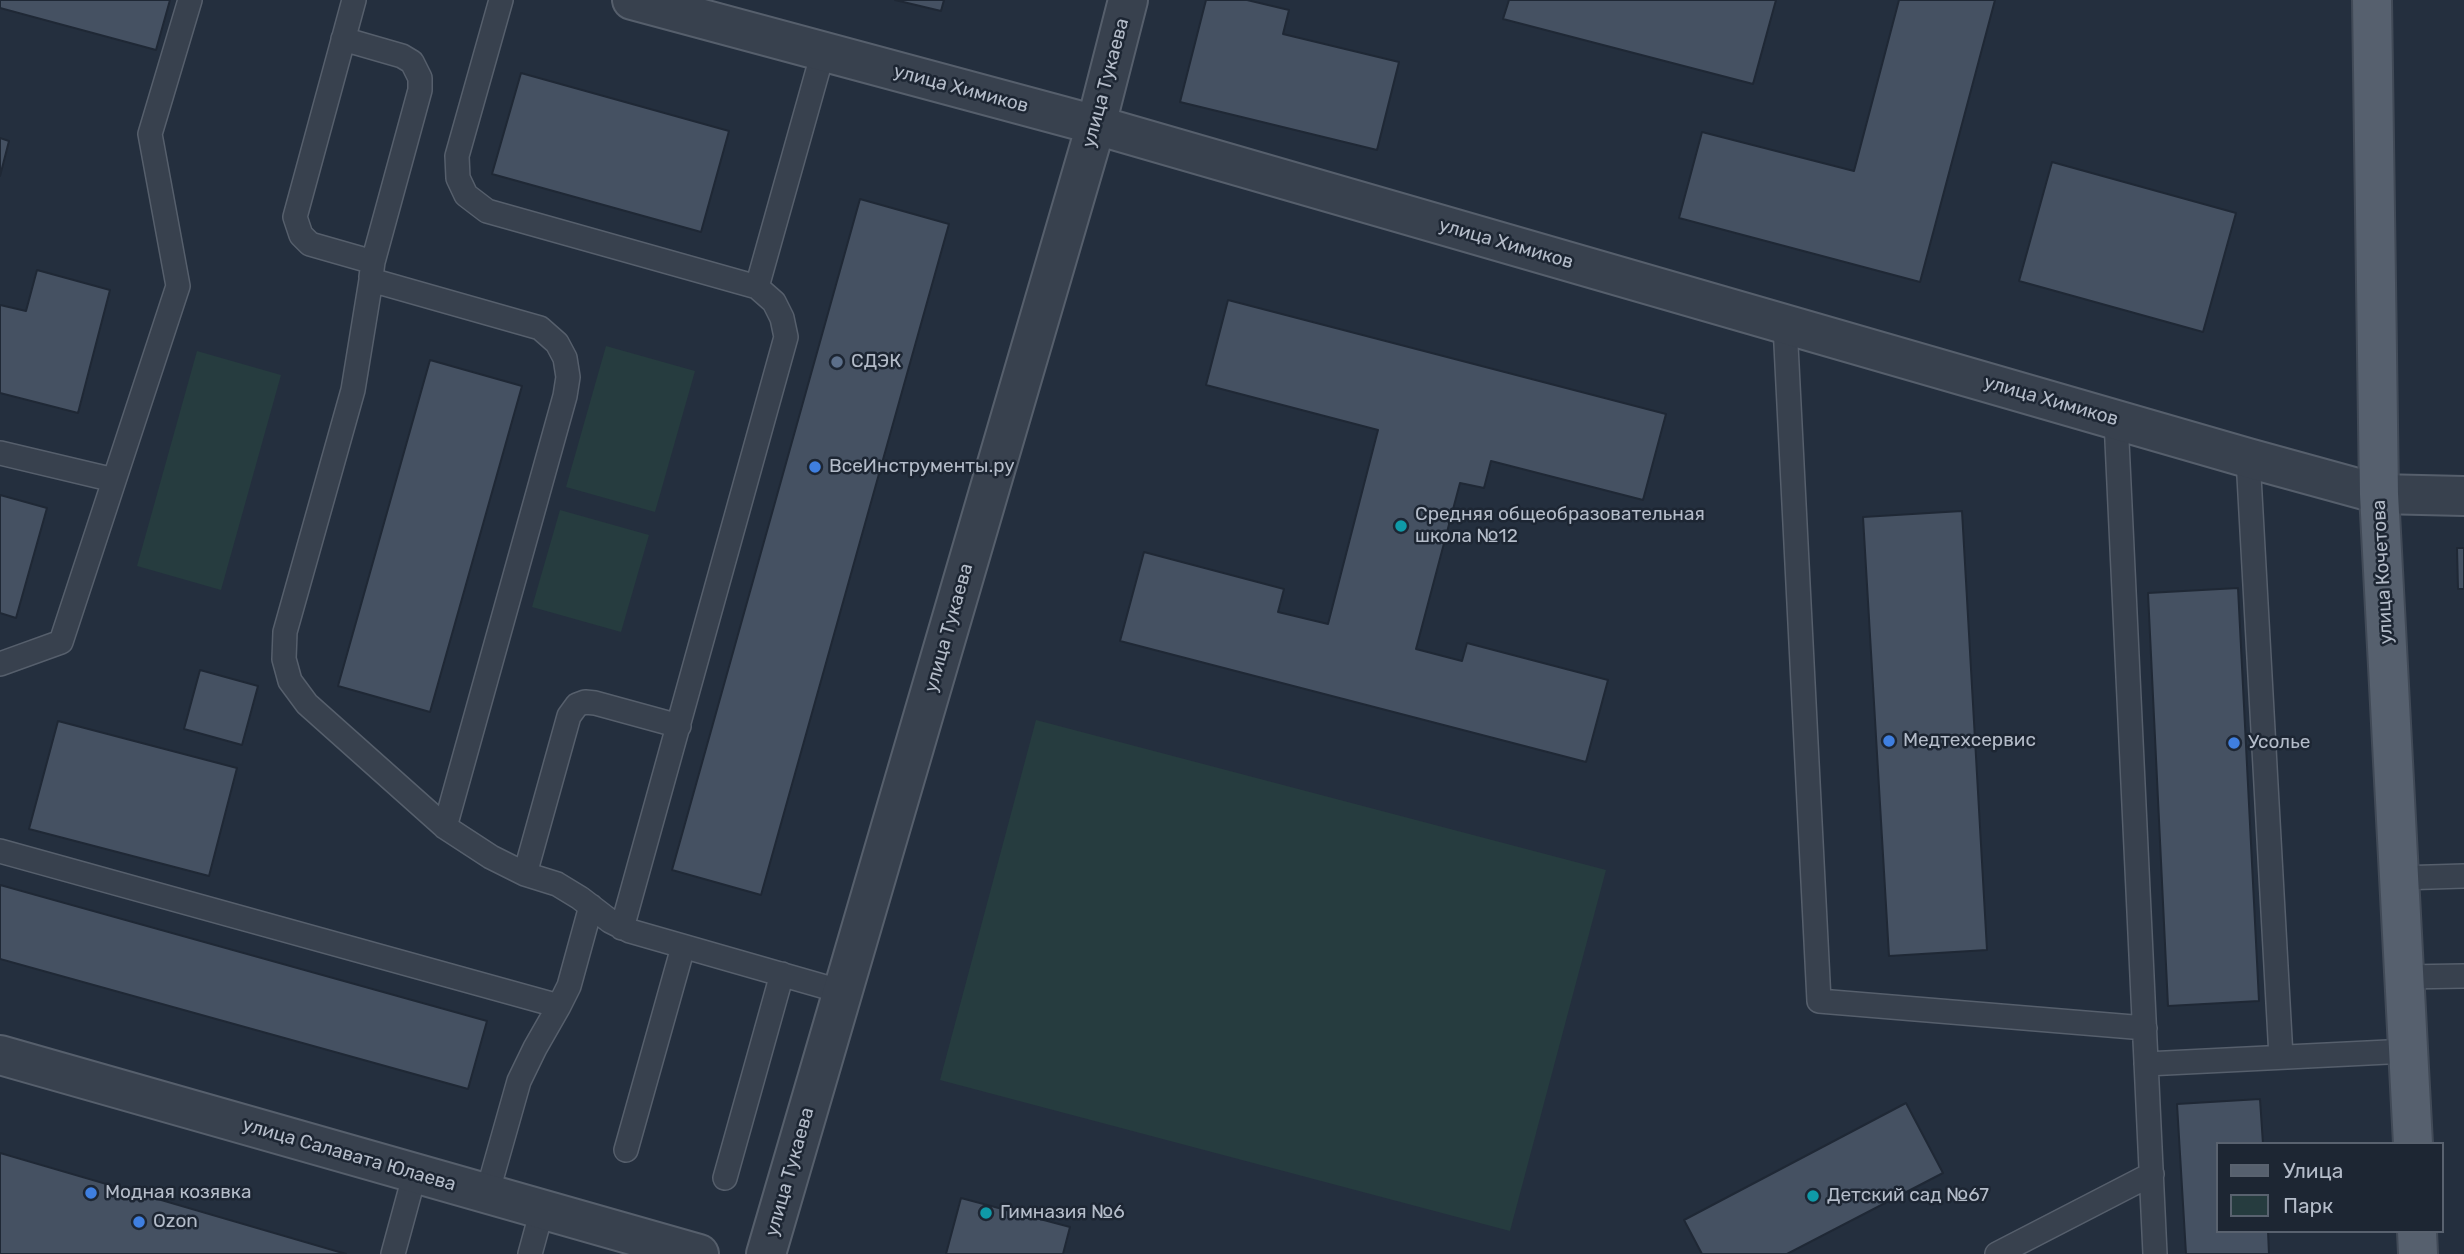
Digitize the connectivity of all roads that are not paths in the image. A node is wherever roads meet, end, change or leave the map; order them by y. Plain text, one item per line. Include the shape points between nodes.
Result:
1 (190, 0) edge
2 (354, 0) edge
3 (500, 0) edge
4 (632, 0) edge
5 (1128, 0) edge
6 (2372, 0) edge
7 (343, 39) junction
8 (823, 52) junction
9 (1096, 125) junction
10 (372, 271) junction
11 (757, 287) junction
12 (1785, 324) junction
13 (2116, 420) junction
14 (0, 453) edge
15 (2248, 458) junction
16 (114, 480) junction
17 (2379, 494) junction
18 (2464, 496) edge
19 (0, 664) edge
20 (679, 726) junction
21 (445, 827) junction
22 (0, 851) edge
23 (525, 874) junction
24 (2464, 876) edge
25 (2399, 878) junction
26 (591, 906) junction
27 (622, 928) junction
28 (683, 947) junction
29 (782, 974) junction
30 (2464, 976) edge
31 (2404, 977) junction
32 (843, 992) junction
33 (559, 1006) junction
34 (2145, 1028) junction
35 (2408, 1051) junction
36 (0, 1055) edge
37 (2281, 1057) junction
38 (2146, 1064) junction
39 (2413, 1142) edge
40 (626, 1150) dead end
41 (415, 1173) junction
42 (2151, 1174) junction
43 (725, 1178) dead end
44 (487, 1194) junction
45 (542, 1210) junction
46 (2417, 1233) edge
47 (393, 1254) edge
48 (530, 1254) edge
49 (699, 1254) edge
50 (766, 1254) edge
51 (1997, 1254) edge
52 (2155, 1254) edge
53 (2418, 1254) edge

1 - 16 lane via 150,134 178,286
2 - 7 lane
3 - 11 lane via 457,156 457,178 466,195 487,211
4 - 8 street, улица Химиков
5 - 9 street, улица Тукаева
6 - 17 main road, улица Кочетова
7 - 10 lane via 295,217 310,244
7 - 10 lane via 402,56 412,62 421,78
8 - 9 street, улица Химиков
8 - 11 lane
9 - 12 street, улица Химиков
9 - 32 street, улица Тукаева
10 - 21 lane via 353,390 285,632 284,659 290,681 307,704
10 - 21 lane via 541,328 557,343 568,377
11 - 20 lane via 774,302 782,318 783,354
12 - 13 street, улица Химиков
12 - 34 lane via 1819,1001
13 - 15 street, улица Химиков
13 - 34 lane
14 - 16 lane
15 - 17 street, улица Химиков
15 - 37 lane
16 - 19 lane via 61,642
17 - 18 street, улица Химиков
17 - 25 main road, улица Кочетова
20 - 23 lane via 595,703 577,705 569,716
20 - 27 lane
21 - 23 lane
22 - 33 lane
23 - 26 lane via 557,884
24 - 25 lane
25 - 31 main road, улица Кочетова
26 - 27 lane
26 - 33 lane
27 - 28 lane
28 - 29 lane
28 - 40 lane
29 - 32 lane
29 - 43 lane
30 - 31 lane
31 - 35 main road, улица Кочетова
32 - 50 street, улица Тукаева
33 - 44 lane via 519,1081
34 - 38 lane
35 - 37 lane
35 - 39 main road, улица Кочетова
36 - 41 street, улица Салавата Юлаева
37 - 38 lane
38 - 42 lane
41 - 44 street, улица Салавата Юлаева
41 - 47 lane
42 - 51 lane
42 - 52 lane
44 - 45 street, улица Салавата Юлаева
45 - 48 lane
45 - 49 street, улица Салавата Юлаева
46 - 53 main road

